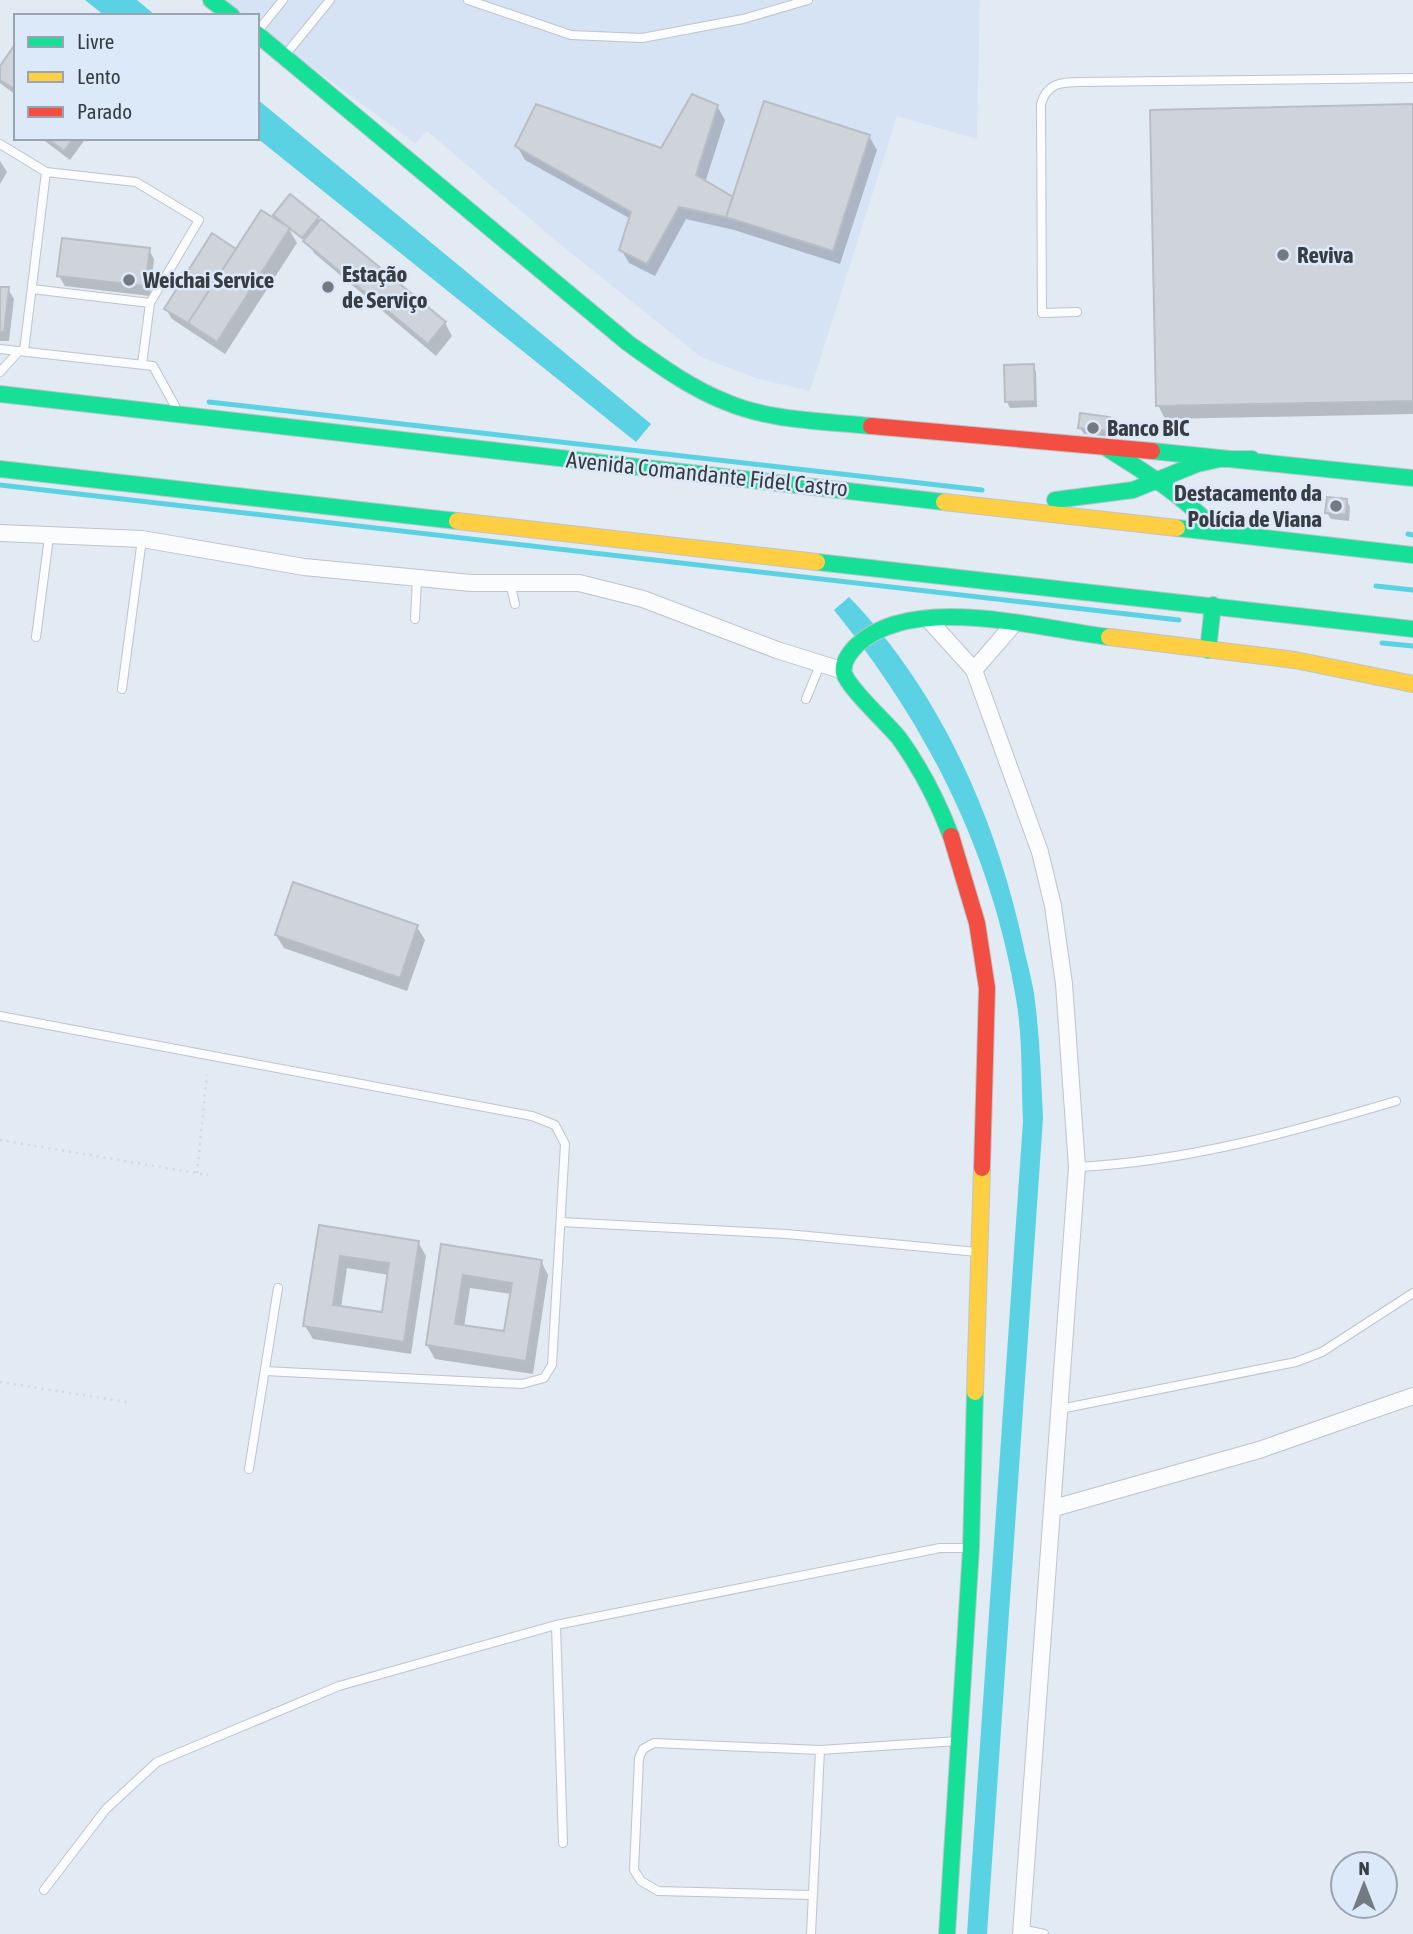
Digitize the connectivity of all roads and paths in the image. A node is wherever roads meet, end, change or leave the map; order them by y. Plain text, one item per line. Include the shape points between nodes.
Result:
1 (211, 0) edge
2 (283, 0) edge
3 (330, 0) edge
4 (468, 0) edge
5 (808, 0) edge
6 (229, 14) edge
7 (259, 30) edge
8 (259, 35) edge
9 (284, 57) junction
10 (1413, 78) edge
11 (0, 144) edge
12 (46, 173) junction
13 (32, 289) junction
14 (150, 303) junction
15 (1077, 312) dead end
16 (0, 349) edge
17 (22, 351) junction
18 (142, 364) junction
19 (0, 372) edge
20 (0, 394) edge
21 (179, 415) junction
22 (1108, 449) junction
23 (1220, 459) junction
24 (1252, 459) junction
25 (0, 469) edge
26 (1413, 478) edge
27 (1158, 480) junction
28 (964, 501) junction
29 (1197, 510) junction
30 (1217, 532) junction
31 (0, 533) edge
32 (48, 537) junction
33 (142, 539) junction
34 (1413, 555) edge
35 (417, 578) junction
36 (510, 583) junction
37 (515, 604) dead end
38 (1213, 605) junction
39 (927, 618) junction
40 (415, 619) dead end
41 (1013, 625) junction
42 (1413, 629) edge
43 (36, 637) dead end
44 (1208, 650) junction
45 (820, 665) junction
46 (974, 670) junction
47 (844, 671) junction
48 (1413, 684) edge
49 (122, 689) dead end
50 (806, 699) dead end
51 (0, 1016) edge
52 (207, 1074) dead end
53 (1396, 1101) dead end
54 (0, 1140) edge
55 (1077, 1167) junction
56 (197, 1173) junction
57 (208, 1175) dead end
58 (561, 1222) junction
59 (981, 1252) junction
60 (278, 1287) dead end
61 (1413, 1293) edge
62 (265, 1371) junction
63 (0, 1382) edge
64 (1413, 1396) edge
65 (127, 1402) dead end
66 (1060, 1409) junction
67 (248, 1469) dead end
68 (1054, 1508) junction
69 (971, 1548) junction
70 (556, 1625) junction
71 (961, 1741) junction
72 (820, 1750) junction
73 (563, 1843) dead end
74 (44, 1890) dead end
75 (813, 1895) junction
76 (1021, 1931) edge
77 (811, 1934) edge
78 (947, 1934) edge
79 (1044, 1934) edge

1 - 6 main road
2 - 7 lane
3 - 9 lane
4 - 5 lane via 571,35 642,38 743,19
8 - 9 main road
9 - 22 main road via 628,343 680,379 727,402 774,415
10 - 15 lane via 1054,85 1041,104 1042,313
11 - 12 lane
12 - 13 lane
12 - 14 lane via 136,182 199,220
13 - 14 lane
13 - 17 lane
14 - 18 lane
16 - 17 lane
17 - 18 lane
17 - 19 lane
18 - 21 lane via 153,366
20 - 21 main road, Avenida Comandante Fidel Castro
21 - 28 main road, Avenida Comandante Fidel Castro
22 - 24 main road
22 - 27 main road
23 - 24 main road
23 - 27 main road
23 - 29 main road via 1195,478
24 - 26 main road
25 - 38 main road
27 - 28 main road via 1106,495
27 - 29 main road
28 - 30 main road, Avenida Comandante Fidel Castro
29 - 30 main road
30 - 34 main road, Avenida Comandante Fidel Castro
31 - 32 street
32 - 33 street
32 - 43 lane
33 - 35 street via 304,567
33 - 49 lane
35 - 36 street
35 - 40 lane
36 - 37 lane
36 - 45 street via 579,583 643,598
38 - 42 main road
38 - 44 main road
39 - 41 main road
39 - 46 street
39 - 47 main road via 883,626 851,651
41 - 44 main road
41 - 46 street
44 - 48 main road via 1280,658
45 - 47 street
45 - 50 lane
46 - 55 street via 1040,852 1053,906 1064,984
47 - 59 main road via 900,738 924,775 975,910 987,988
51 - 58 lane via 532,1116 555,1125 565,1144
52 - 56 path
53 - 55 lane via 1277,1136
54 - 56 path
55 - 66 street
56 - 57 path
58 - 59 lane via 787,1234
58 - 62 lane via 552,1365 544,1378 522,1384
59 - 69 main road
60 - 62 lane
61 - 66 lane via 1322,1352 1296,1362
62 - 67 lane
63 - 65 path
64 - 68 street via 1259,1450
66 - 68 street
68 - 76 street
69 - 70 lane via 940,1548
69 - 71 main road
70 - 73 lane
70 - 74 lane via 339,1686 157,1762 106,1809
71 - 72 lane
71 - 78 main road
72 - 75 lane
72 - 75 lane via 653,1743 642,1749 639,1758 634,1870 641,1881 657,1891
75 - 77 lane
76 - 79 lane

